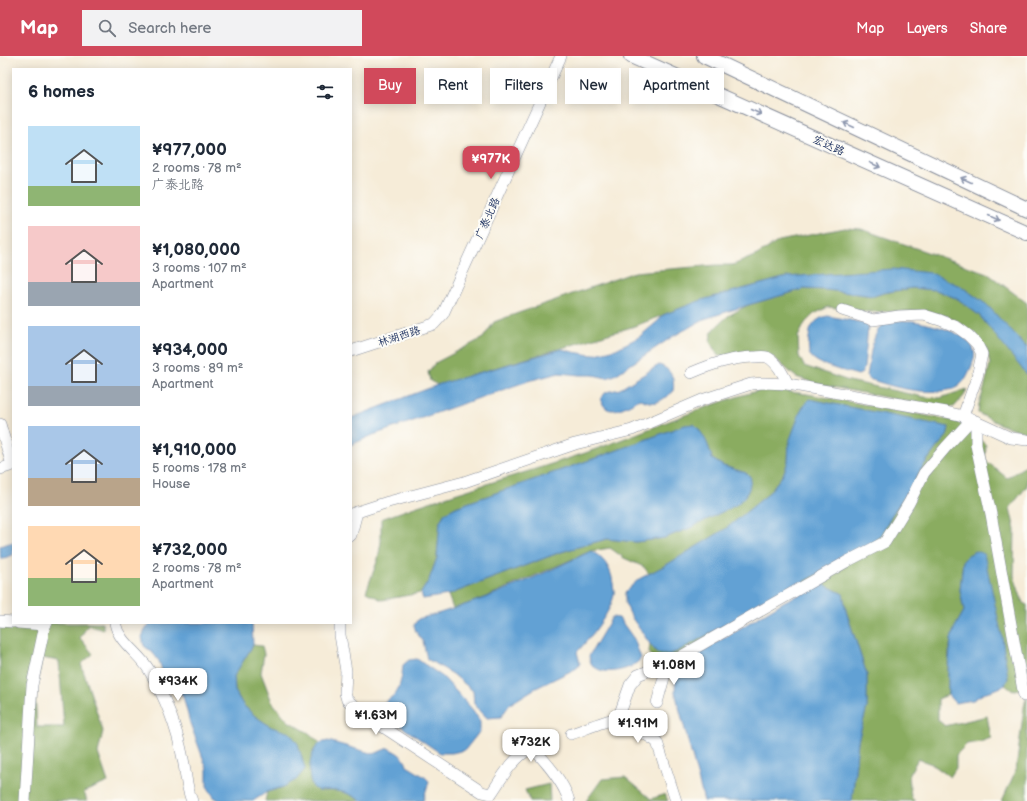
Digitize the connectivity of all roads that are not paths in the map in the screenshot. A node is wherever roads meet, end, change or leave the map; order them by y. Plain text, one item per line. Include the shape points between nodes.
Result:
1 (560, 56) edge
2 (632, 56) edge
3 (704, 56) edge
4 (1027, 209) edge
5 (1027, 233) edge
6 (842, 310) dead end
7 (443, 314) joint
8 (352, 351) edge
9 (691, 374) dead end
10 (788, 384) junction
11 (970, 419) junction
12 (0, 424) edge
13 (1027, 440) edge
14 (12, 462) edge
15 (12, 465) edge
16 (0, 469) edge
17 (354, 513) edge
18 (352, 528) edge
19 (0, 621) edge
20 (12, 622) edge
21 (46, 624) edge
22 (115, 624) edge
23 (340, 624) edge
24 (668, 663) junction
25 (1024, 680) edge
26 (1024, 696) dead end
27 (658, 703) dead end
28 (618, 719) junction
29 (572, 734) dead end
30 (489, 797) edge
31 (25, 801) edge
32 (192, 801) edge
33 (569, 801) edge
34 (676, 801) edge

1 - 7 street, 广泰北路
2 -> 5 main road, 宏达路
4 -> 3 main road
6 - 11 street via 873,320 924,315 940,320 968,335 982,354
7 - 8 street, 林湖西路 via 434,324
9 - 10 street via 726,360 765,356 780,369
10 - 11 street
10 - 17 street via 751,384 702,400 632,430 575,444 464,482
11 - 13 street via 1011,438
11 - 24 street via 924,474 885,542
11 - 25 street
12 - 14 street
15 - 16 street
17 - 18 street
19 - 20 street
21 - 31 street via 32,684
22 - 32 street via 123,640 148,668 164,697 184,759 187,790
23 - 30 street via 347,700 371,719
24 - 27 street
24 - 28 street via 638,675 630,685
25 - 26 street
28 - 29 street
28 - 34 street via 657,742
30 - 33 street via 511,763 532,747 563,786

